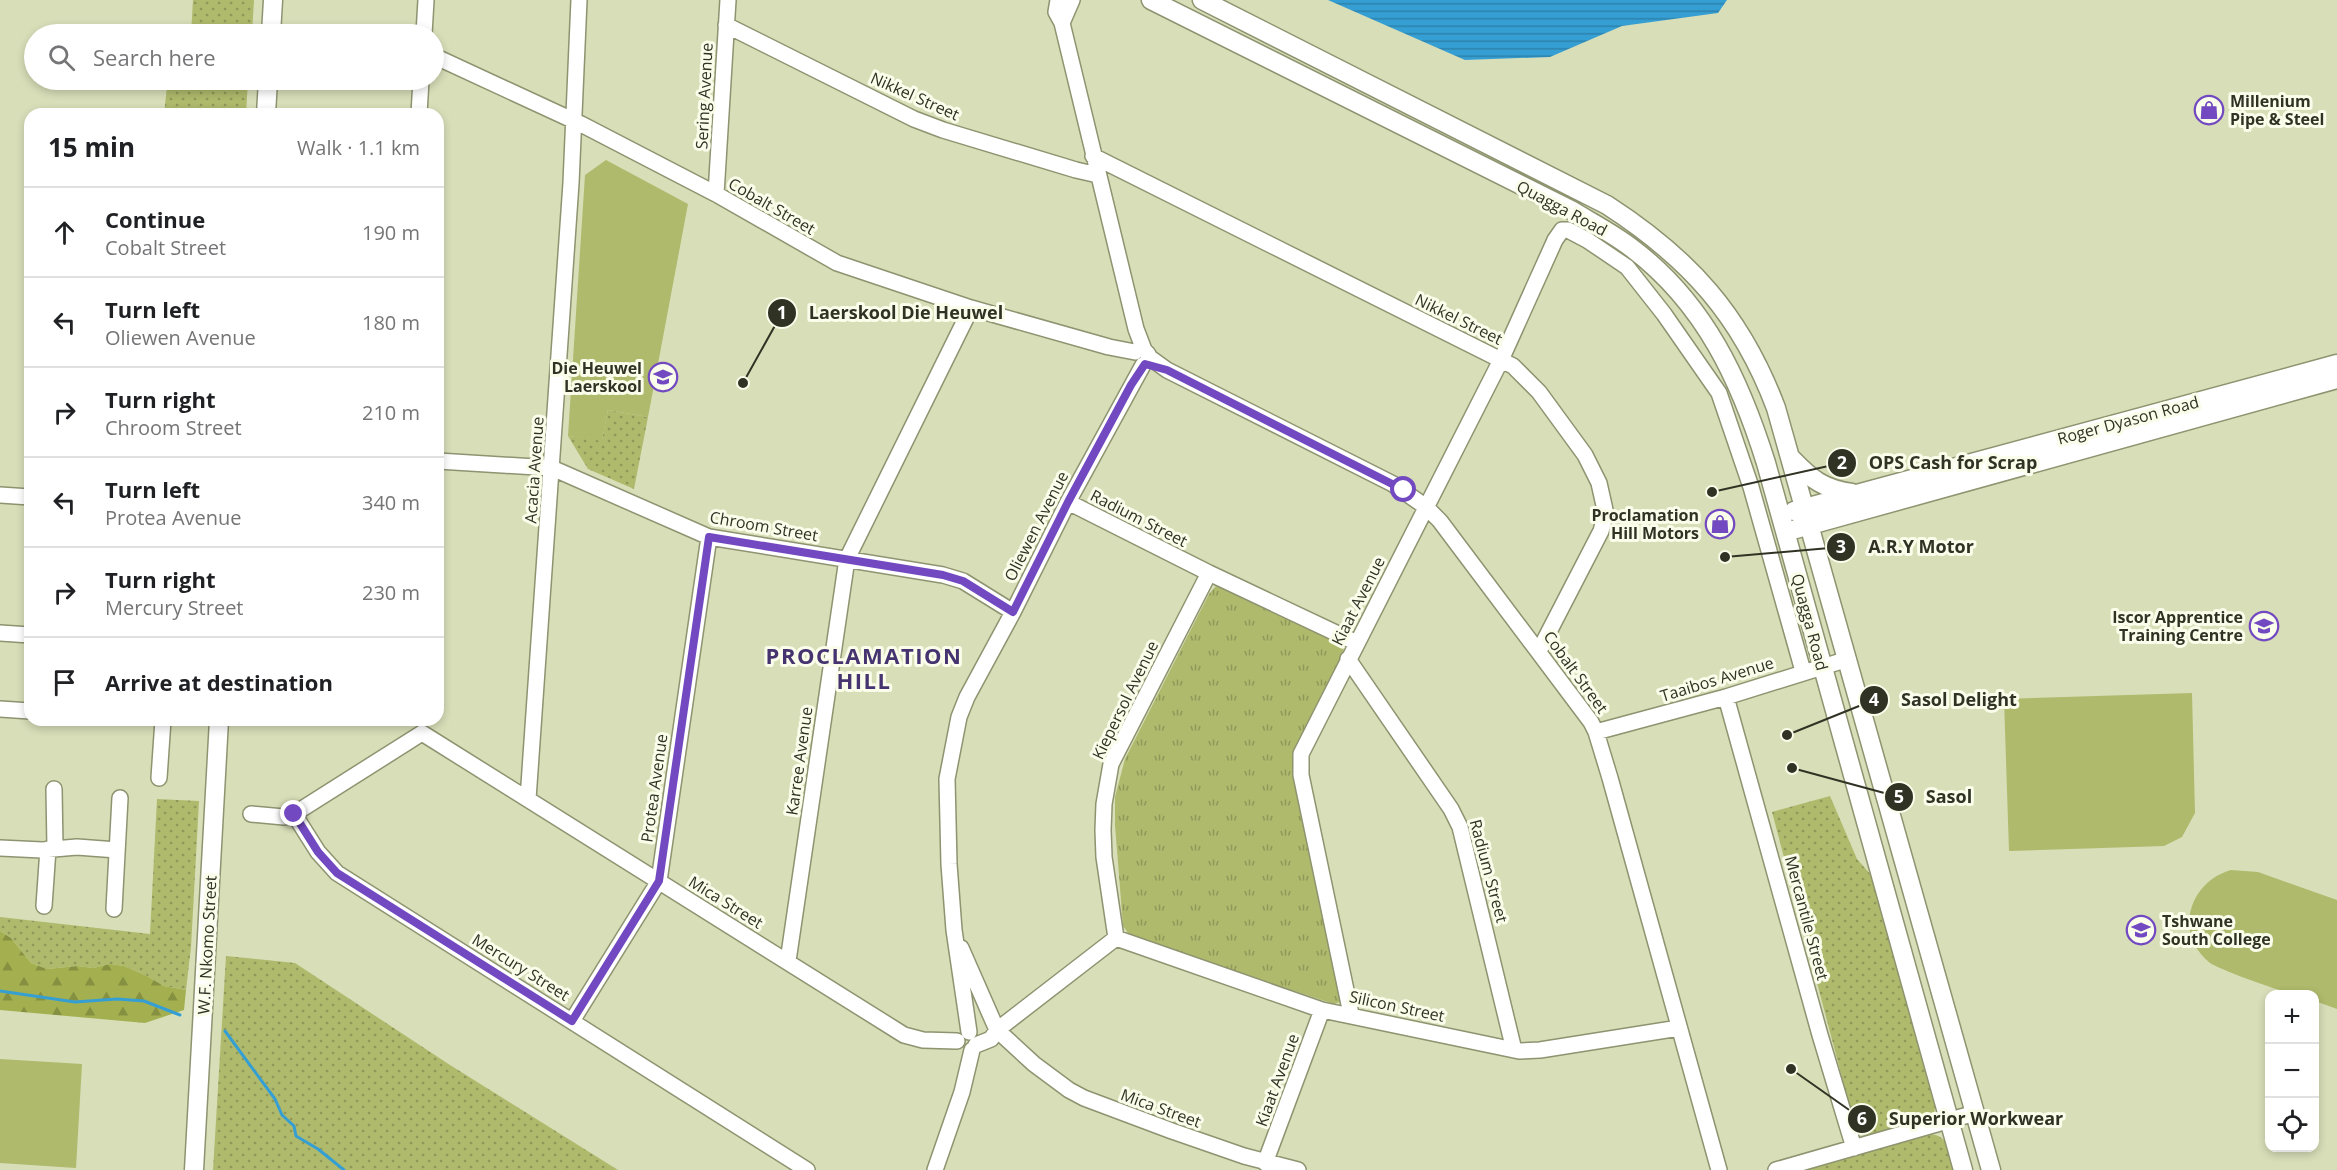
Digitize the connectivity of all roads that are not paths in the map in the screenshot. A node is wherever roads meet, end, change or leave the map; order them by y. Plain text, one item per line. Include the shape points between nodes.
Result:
1 (273, 0) edge
2 (426, 0) edge
3 (579, 0) edge
4 (728, 0) edge
5 (1151, 0) edge
6 (1202, 0) edge
7 (1058, 1) edge
8 (272, 24) edge
9 (425, 24) edge
10 (726, 25) junction
11 (444, 61) edge
12 (267, 90) edge
13 (420, 90) edge
14 (266, 108) edge
15 (419, 108) edge
16 (574, 120) junction
17 (1093, 156) junction
18 (1098, 175) junction
19 (716, 194) junction
20 (971, 308) junction
21 (1140, 358) junction
22 (1501, 360) junction
23 (2337, 364) edge
24 (2337, 380) edge
25 (1791, 458) junction
26 (444, 461) edge
27 (552, 468) junction
28 (1858, 494) junction
29 (0, 495) edge
30 (24, 497) edge
31 (1068, 502) junction
32 (1426, 507) junction
33 (1806, 517) junction
34 (1783, 523) junction
35 (709, 537) junction
36 (847, 559) junction
37 (1209, 573) junction
38 (1013, 612) junction
39 (0, 633) edge
40 (24, 635) edge
41 (1357, 643) junction
42 (1539, 651) junction
43 (1348, 659) junction
44 (1848, 659) junction
45 (1823, 668) junction
46 (1803, 671) junction
47 (1726, 697) junction
48 (0, 709) edge
49 (24, 711) edge
50 (163, 726) edge
51 (219, 726) edge
52 (418, 727) edge
53 (1596, 732) junction
54 (159, 778) dead end
55 (54, 789) dead end
56 (120, 798) dead end
57 (528, 799) junction
58 (250, 814) dead end
59 (294, 814) junction
60 (0, 848) edge
61 (52, 849) junction
62 (117, 850) junction
63 (659, 881) junction
64 (44, 906) dead end
65 (114, 909) dead end
66 (954, 930) junction
67 (1116, 938) junction
68 (788, 962) junction
69 (1322, 1010) junction
70 (1351, 1014) junction
71 (572, 1021) junction
72 (1679, 1028) junction
73 (973, 1040) junction
74 (1514, 1050) junction
75 (1975, 1113) junction
76 (1949, 1119) junction
77 (1854, 1148) junction
78 (1265, 1163) junction
79 (194, 1170) edge
80 (807, 1170) edge
81 (935, 1170) edge
82 (1298, 1170) edge
83 (1719, 1170) edge
84 (1776, 1170) edge
85 (1963, 1170) edge
86 (1991, 1170) edge

1 - 8 main road
2 - 9 street
3 - 16 street, Acacia Avenue
4 - 10 street, Sering Avenue
5 - 34 main road, Quagga Road via 1571,210 1635,250 1686,301 1721,351 1752,417
6 - 25 main road, Quagga Road via 1582,193 1643,228 1692,270 1739,331 1766,382
7 - 17 street via 1056,12
10 - 18 street, Nikkel Street via 925,124
10 - 19 street, Sering Avenue
11 - 16 street, Cobalt Street
12 - 14 main road
13 - 15 street
16 - 19 street, Cobalt Street
16 - 27 street, Acacia Avenue
17 - 18 street
17 - 22 street, Nikkel Street
18 - 21 street
19 - 20 street, Cobalt Street via 837,263
20 - 21 street, Cobalt Street
20 - 36 street, Karree Avenue
21 - 31 street, Oliewen Avenue via 1131,385
21 - 32 street, Cobalt Street via 1393,484
22 - 32 street, Kiaat Avenue
22 - 42 street, Nikkel Street via 1518,370 1539,392 1585,454 1603,493 1605,517 1601,531
22 - 46 street, Kiaat Avenue via 1560,232 1566,230 1597,246 1627,267 1719,393 1754,496
23 - 28 main road, Roger Dyason Road
24 - 33 main road, Roger Dyason Road
25 - 28 main road via 1823,485
25 - 33 main road, Quagga Road
26 - 27 street, Chroom Street
27 - 35 street, Chroom Street
27 - 57 street, Acacia Avenue
28 - 33 main road, Roger Dyason Road
29 - 30 street
31 - 37 street, Radium Street
31 - 38 street, Oliewen Avenue
32 - 41 street, Kiaat Avenue
32 - 42 street, Cobalt Street
33 - 34 main road, Roger Dyason Road
33 - 44 main road, Quagga Road
34 - 45 main road, Quagga Road
35 - 36 street, Chroom Street
35 - 63 street, Protea Avenue
36 - 38 street, Chroom Street via 952,577
36 - 68 street, Karree Avenue
37 - 41 street, Radium Street
37 - 67 street, Kiepersol Avenue via 1112,764 1103,830
38 - 66 street, Oliewen Avenue via 967,697 949,766
39 - 40 street
41 - 43 street, Kiaat Avenue
42 - 53 street, Cobalt Street
43 - 70 street, Kiaat Avenue via 1300,754 1299,764
43 - 74 street, Radium Street via 1460,827
44 - 45 street, Taaibos Avenue
44 - 75 main road, Quagga Road
45 - 46 street, Taaibos Avenue
45 - 76 main road, Quagga Road
46 - 47 street, Taaibos Avenue
47 - 53 street, Taaibos Avenue
47 - 77 street, Mercantile Street
48 - 49 street
50 - 54 street
51 - 79 main road, W.F. Nkomo Street
52 - 57 street, Mica Street
52 - 59 street
53 - 72 street, Cobalt Street
55 - 61 street
56 - 62 street
57 - 63 street, Mica Street
58 - 59 street
59 - 71 street, Mercury Street via 337,873
60 - 61 street
61 - 62 street
61 - 64 street
62 - 65 street
63 - 68 street, Mica Street
63 - 71 street, Protea Avenue
66 - 73 street, Oliewen Avenue
66 - 73 street, Oliewen Avenue
67 - 69 street, Silicon Street
67 - 73 street
68 - 73 street, Mica Street via 904,1035 923,1040
69 - 70 street, Silicon Street
69 - 78 street, Kiaat Avenue
70 - 74 street, Silicon Street
71 - 80 street, Mercury Street
72 - 74 street, Silicon Street via 1529,1052
72 - 83 street, Cobalt Street
73 - 78 street, Mica Street via 1034,1064 1084,1098
73 - 81 street, Oliewen Avenue via 958,1105
75 - 76 street
75 - 86 main road, Quagga Road
76 - 77 street
76 - 85 main road, Quagga Road
77 - 84 street
78 - 82 street, Mica Street

